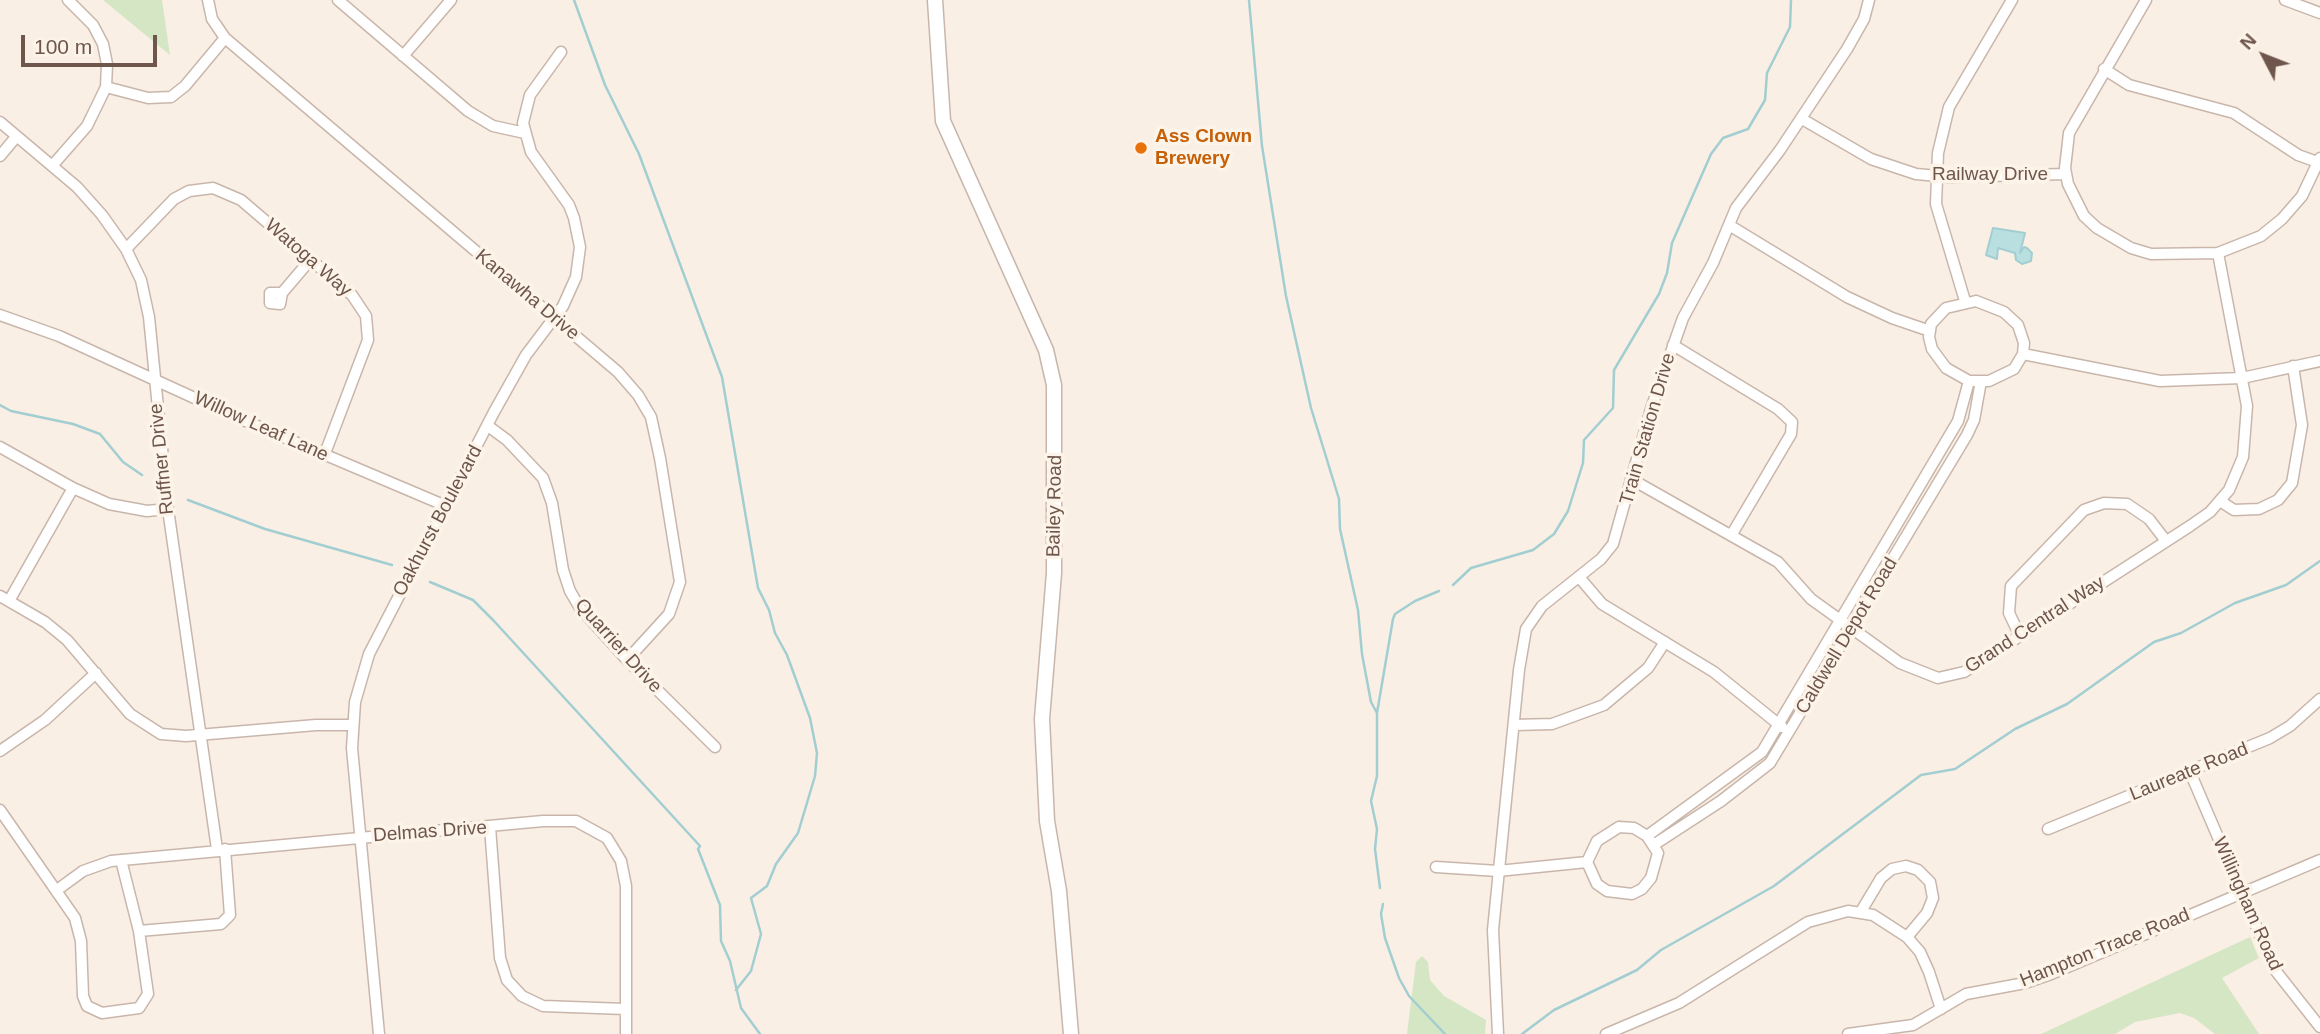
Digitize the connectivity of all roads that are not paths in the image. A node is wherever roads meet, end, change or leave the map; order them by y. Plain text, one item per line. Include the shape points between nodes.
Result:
1 (68, 0) edge
2 (208, 0) edge
3 (338, 0) edge
4 (452, 0) edge
5 (935, 0) edge
6 (1869, 0) edge
7 (2012, 0) edge
8 (2146, 0) edge
9 (2285, 0) edge
10 (2320, 13) edge
11 (225, 38) junction
12 (561, 52) dead end
13 (402, 56) junction
14 (2104, 69) junction
15 (106, 87) junction
16 (1801, 119) junction
17 (0, 122) edge
18 (525, 133) junction
19 (16, 137) junction
20 (0, 156) edge
21 (2320, 161) edge
22 (52, 166) junction
23 (2066, 174) junction
24 (1936, 176) junction
25 (1729, 225) junction
26 (126, 249) junction
27 (2218, 253) junction
28 (311, 259) junction
29 (282, 293) dead end
30 (1965, 301) junction
31 (0, 315) edge
32 (554, 319) junction
33 (1930, 331) junction
34 (1673, 345) junction
35 (2023, 354) junction
36 (2320, 361) edge
37 (2293, 366) junction
38 (2242, 378) junction
39 (153, 379) junction
40 (1969, 381) junction
41 (1982, 381) junction
42 (488, 426) junction
43 (0, 447) edge
44 (324, 456) junction
45 (1631, 479) junction
46 (73, 488) junction
47 (2220, 501) junction
48 (446, 506) junction
49 (167, 509) junction
50 (1732, 534) junction
51 (2166, 541) junction
52 (1579, 577) junction
53 (5, 599) edge
54 (1840, 620) junction
55 (1851, 627) junction
56 (2020, 636) junction
57 (1665, 642) junction
58 (627, 660) junction
59 (96, 673) junction
60 (2320, 699) edge
61 (1777, 724) junction
62 (353, 725) junction
63 (1514, 725) junction
64 (1789, 733) junction
65 (201, 735) junction
66 (715, 747) dead end
67 (0, 751) edge
68 (2190, 772) junction
69 (0, 810) edge
70 (490, 827) junction
71 (2048, 829) dead end
72 (359, 837) junction
73 (1651, 840) junction
74 (221, 849) junction
75 (121, 860) junction
76 (2320, 860) edge
77 (1587, 862) junction
78 (1436, 867) dead end
79 (1498, 871) junction
80 (57, 890) junction
81 (2242, 893) junction
82 (1860, 913) junction
83 (139, 931) junction
84 (1907, 937) junction
85 (625, 1009) junction
86 (1941, 1009) junction
87 (2320, 1027) edge
88 (379, 1034) edge
89 (626, 1034) edge
90 (1071, 1034) edge
91 (1498, 1034) edge
92 (1606, 1034) edge
93 (1848, 1034) edge

1 - 15 street via 93,25 103,44
2 - 11 street, Kanawha Drive via 212,19
3 - 13 street
4 - 13 street
5 - 90 street, Bailey Road via 943,121 1046,350 1054,385 1055,552 1042,740
6 - 16 street, Train Station Drive via 1853,39
7 - 24 street via 1949,107
8 - 14 street
9 - 10 street
11 - 15 street via 171,97 156,99
11 - 32 street, Kanawha Drive
12 - 18 street via 530,95
13 - 18 street via 485,123
14 - 21 street via 2129,85 2234,113 2298,155
14 - 23 street via 2069,133
15 - 22 street via 92,119
16 - 24 street, Railway Drive via 1871,159
16 - 25 street, Train Station Drive via 1748,189
17 - 19 street, Ruffner Drive
18 - 32 street, Oakhurst Boulevard via 531,152 569,205 578,232 576,277
19 - 20 street
19 - 22 street, Ruffner Drive
21 - 27 street via 2302,196 2282,219 2261,236
22 - 26 street, Ruffner Drive via 102,215
23 - 24 street, Railway Drive
23 - 27 street via 2084,216 2123,244 2151,254
24 - 30 street via 1939,218
25 - 33 street via 1847,297
25 - 34 street, Train Station Drive
26 - 28 street, Watoga Way via 174,199 205,187 241,200
26 - 39 street, Ruffner Drive via 141,280 146,304
27 - 38 street, Grand Central Way
28 - 29 street
28 - 44 street, Watoga Way via 359,302 369,332
30 - 33 street via 1937,315
30 - 35 street via 1987,303 2011,318 2022,334
31 - 39 street, Willow Leaf Lane
32 - 42 street, Oakhurst Boulevard via 526,355
32 - 58 street, Kanawha Drive via 618,372 638,395 651,417 660,458 680,582 669,614
33 - 40 street via 1939,360
34 - 45 street, Train Station Drive
34 - 50 street via 1779,409 1791,422 1791,434
35 - 38 street via 2160,381
35 - 41 street via 2006,375
36 - 37 street
37 - 38 street
37 - 47 street via 2302,425 2292,483 2278,500 2259,509 2234,510
38 - 47 street, Grand Central Way via 2247,406 2243,457
39 - 44 street, Willow Leaf Lane
39 - 49 street, Ruffner Drive
40 - 41 street
40 - 54 street, Caldwell Depot Road via 1958,421
41 - 55 street, Caldwell Depot Road via 1967,435
42 - 48 street, Oakhurst Boulevard
42 - 58 street, Quarrier Drive via 543,478 570,591 590,622
43 - 46 street
44 - 48 street, Willow Leaf Lane
45 - 50 street, Grand Central Way
45 - 52 street, Train Station Drive via 1613,544
46 - 49 street via 122,508
46 - 53 street
47 - 51 street, Grand Central Way
48 - 62 street, Oakhurst Boulevard via 369,654
49 - 65 street, Ruffner Drive
50 - 54 street, Grand Central Way via 1778,562 1811,599
51 - 56 street, Grand Central Way
51 - 56 street via 2149,519 2127,505 2104,503 2084,510 2011,586 2009,613
52 - 57 street via 1602,604
52 - 63 street, Train Station Drive via 1542,606 1526,629
53 - 59 street via 62,636
54 - 55 street, Grand Central Way
54 - 61 street, Caldwell Depot Road
55 - 56 street, Grand Central Way via 1900,663 1938,678 1964,672
55 - 64 street, Caldwell Depot Road
57 - 61 street via 1714,672
57 - 63 street via 1639,677 1604,705 1552,724
58 - 66 street, Quarrier Drive
59 - 65 street via 139,723 172,736
59 - 67 street via 45,720
60 - 68 street, Laureate Road via 2270,738
61 - 64 street
61 - 73 street, Caldwell Depot Road via 1762,752
62 - 65 street
62 - 72 street, Oakhurst Boulevard
63 - 79 street, Train Station Drive
64 - 73 street, Caldwell Depot Road via 1757,775
65 - 74 street, Ruffner Drive
68 - 71 street, Laureate Road
68 - 81 street, Willingham Road
69 - 80 street
70 - 72 street, Delmas Drive
70 - 85 street via 500,958 507,980 522,996 543,1006
70 - 85 street, Delmas Drive via 576,821 612,844 626,886
72 - 74 street, Delmas Drive
72 - 88 street, Oakhurst Boulevard
73 - 77 street via 1634,828 1619,827 1597,841
73 - 77 street via 1657,864 1642,889 1632,894 1607,891 1597,884
74 - 75 street, Delmas Drive
74 - 83 street, Ruffner Drive via 230,915 221,924
75 - 80 street, Delmas Drive via 95,865
75 - 83 street
76 - 81 street, Hampton Trace Road
77 - 79 street
78 - 79 street
79 - 91 street via 1493,930
80 - 83 street via 79,929 81,988 93,1010 132,1010 145,1001
81 - 86 street, Hampton Trace Road via 2051,974 1966,995
81 - 87 street, Willingham Road via 2283,983
82 - 84 street via 1872,915
82 - 84 street via 1881,878 1892,869 1906,866 1918,870 1930,882 1933,898
82 - 92 street via 1829,914 1808,922 1679,1003
84 - 86 street via 1924,962
85 - 89 street, Delmas Drive
86 - 93 street, Hampton Trace Road via 1913,1025

